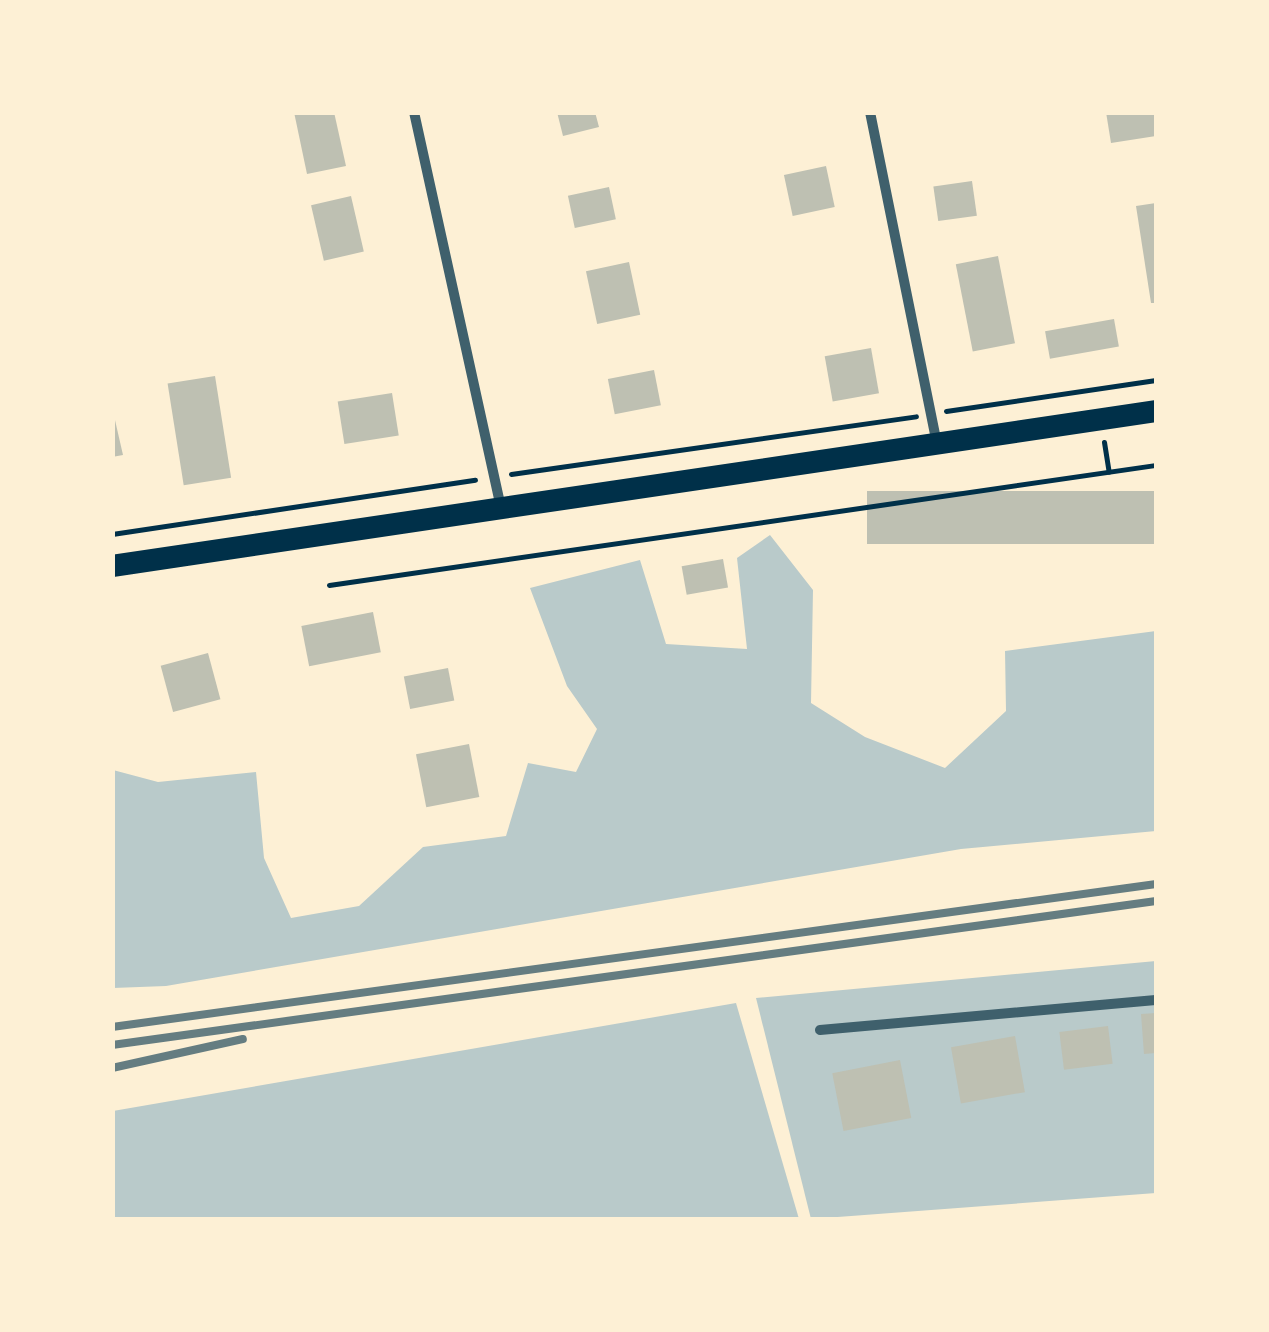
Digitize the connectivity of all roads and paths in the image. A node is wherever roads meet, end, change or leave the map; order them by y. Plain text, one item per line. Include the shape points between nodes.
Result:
1 (414, 112) edge
2 (870, 112) edge
3 (1156, 380) edge
4 (1156, 410) edge
5 (934, 413) junction
6 (937, 444) junction
7 (1156, 465) edge
8 (494, 477) junction
9 (501, 508) junction
10 (112, 534) edge
11 (112, 566) edge
12 (329, 585) dead end
13 (1156, 1000) edge
14 (820, 1030) dead end

1 - 8 street
2 - 5 street
3 - 5 path
4 - 6 main road
5 - 6 street
5 - 8 path
6 - 9 main road
7 - 12 path
8 - 9 street
8 - 10 path
9 - 11 main road
13 - 14 street

